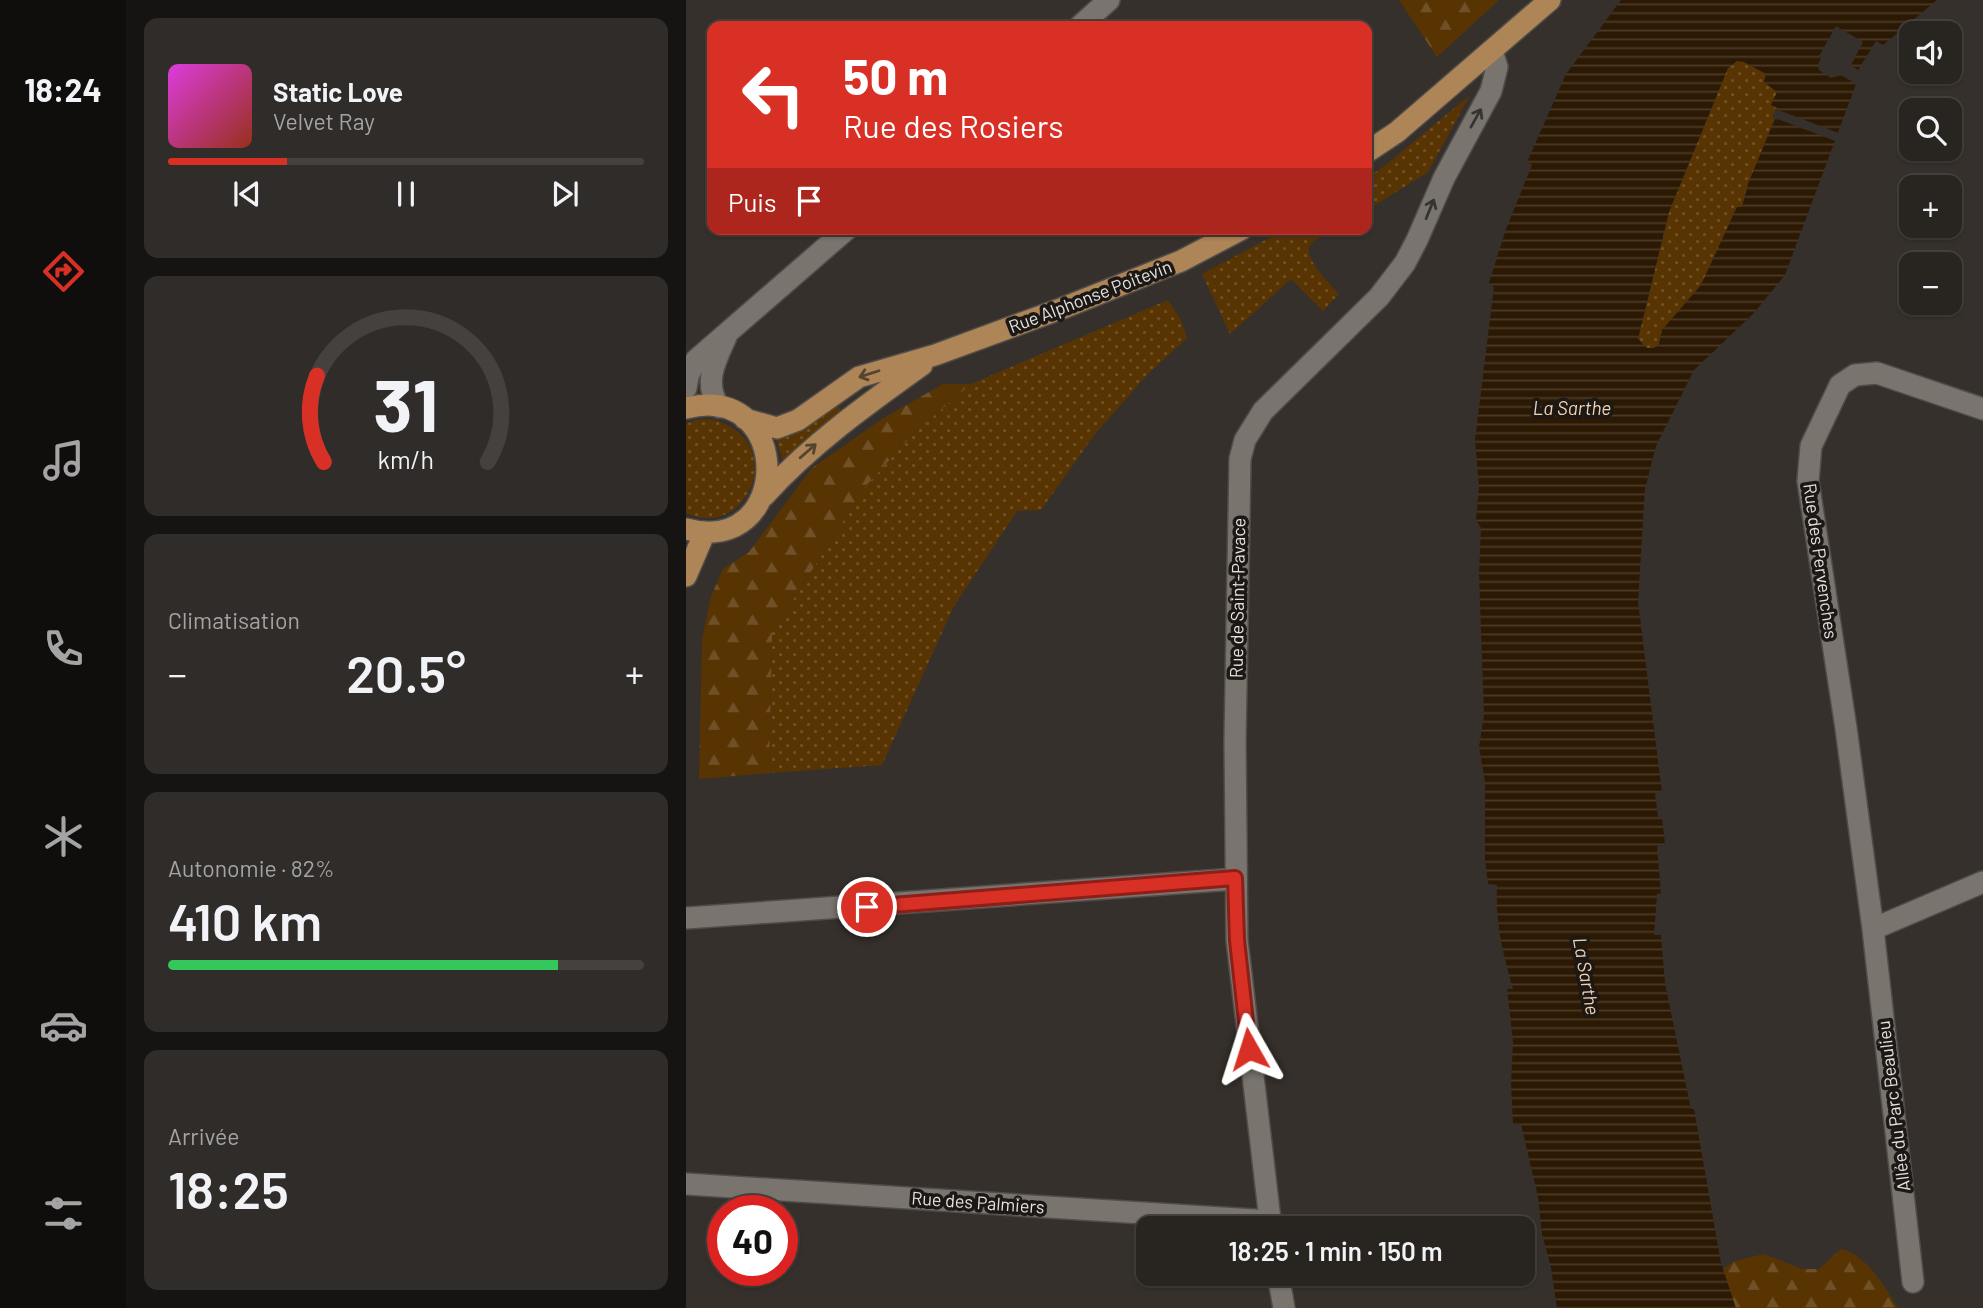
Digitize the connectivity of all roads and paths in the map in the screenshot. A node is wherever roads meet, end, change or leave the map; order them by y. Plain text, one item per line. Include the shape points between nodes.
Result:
1 (1109, 0) edge
2 (1550, 0) edge
3 (1086, 21) edge
4 (1492, 51) junction
5 (1372, 149) edge
6 (840, 235) edge
7 (1231, 235) edge
8 (729, 332) junction
9 (935, 355) junction
10 (686, 388) edge
11 (719, 407) junction
12 (686, 408) edge
13 (1983, 409) edge
14 (745, 419) junction
15 (761, 500) junction
16 (695, 531) edge
17 (686, 576) edge
18 (1846, 728) joint
19 (1235, 878) junction
20 (1983, 882) edge
21 (686, 918) edge
22 (1873, 929) junction
23 (686, 1184) edge
24 (1142, 1216) edge
25 (1269, 1216) edge
26 (1913, 1282) dead end
27 (1280, 1286) edge
28 (1284, 1308) edge

1 - 3 street
2 - 4 main road
4 - 5 main road
19 -> 4 street, Rue de Saint-Pavace via 1239,474 1245,440 1263,411 1392,282 1491,91 1497,67
6 - 8 street
7 - 9 main road, Rue Alphonse Poitevin via 1181,261
8 - 10 street via 696,360
8 - 11 street via 712,370 711,395
9 -> 14 main road, Rue Alphonse Poitevin via 859,377 798,420 777,428
15 -> 9 main road, Rue Alphonse Poitevin via 824,438
11 - 12 main road
11 - 14 main road, Rue Alphonse Poitevin
13 - 18 street, Rue des Pervenches via 1877,373 1855,375 1840,385 1811,446 1808,481
14 - 15 main road via 762,440 768,458 768,480
15 - 16 main road, Rue Alphonse Poitevin via 738,523 717,531
16 - 17 main road
18 - 22 street, Allée du Parc Beaulieu
19 - 21 street
19 - 25 street, Rue de Saint-Pavace via 1237,940
20 - 22 street
22 - 26 street, Allée du Parc Beaulieu
23 - 24 street, Rue des Palmiers
27 - 28 street

